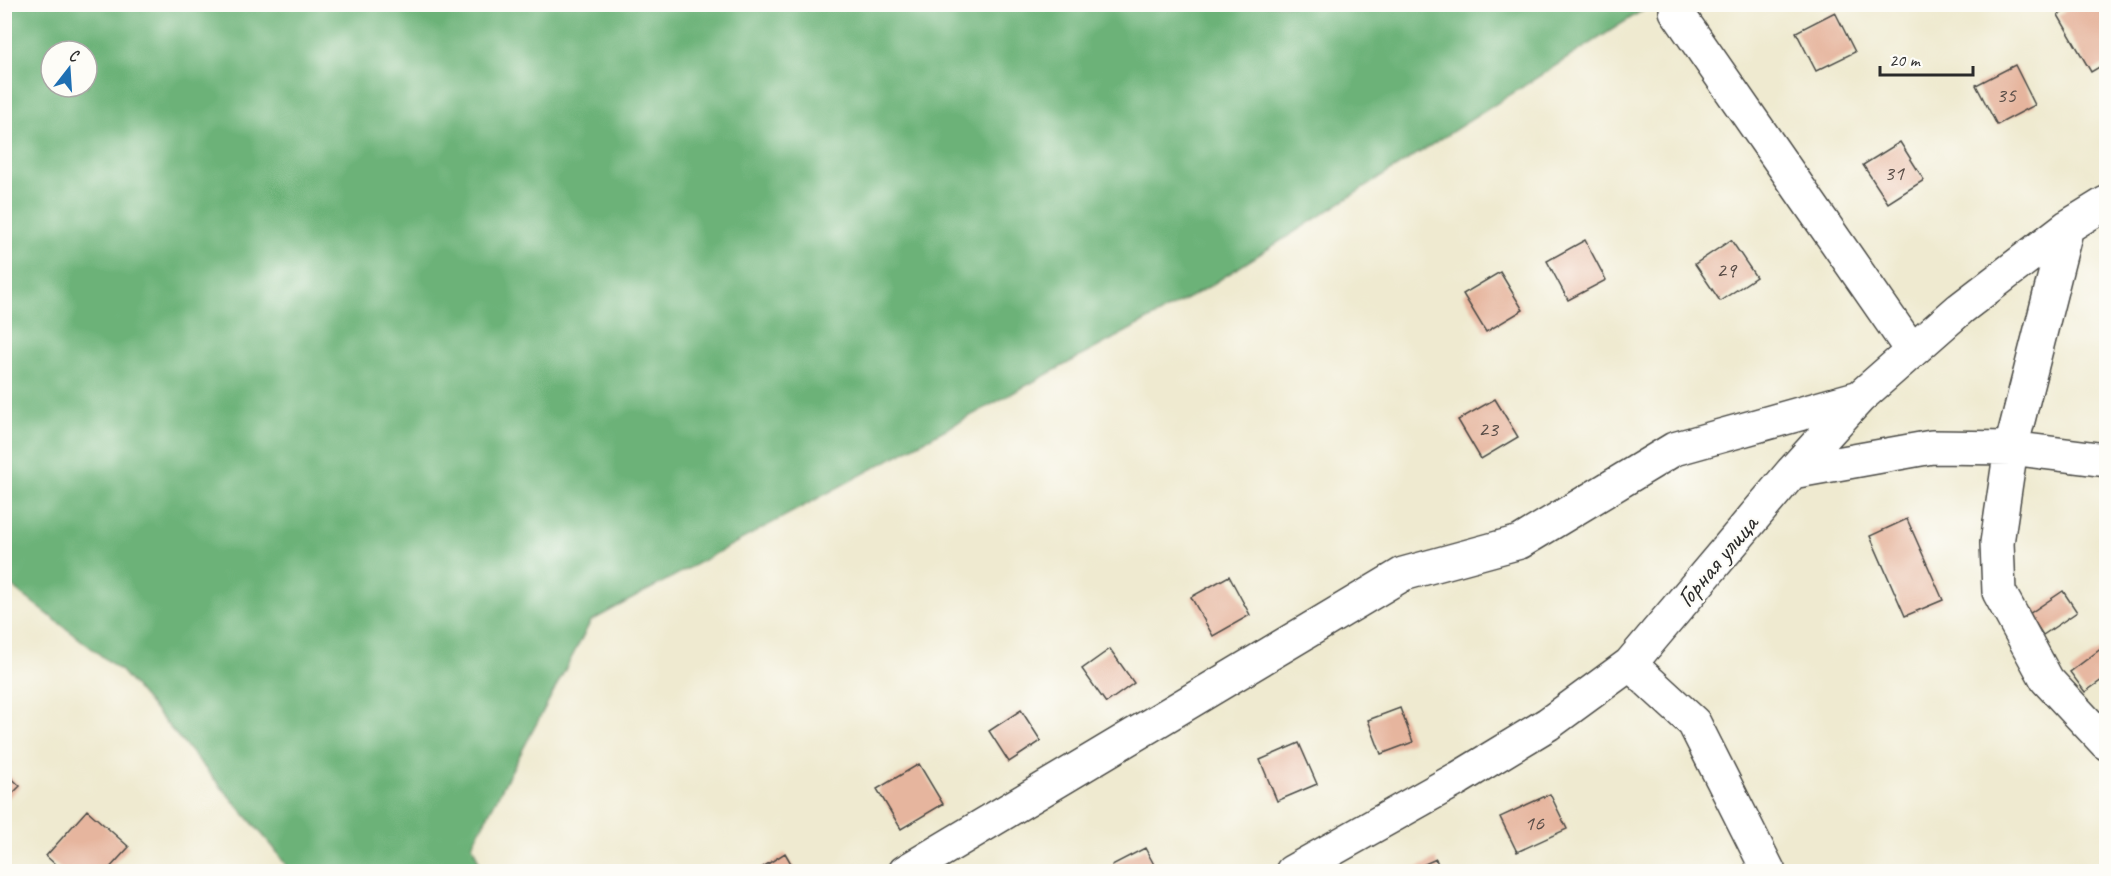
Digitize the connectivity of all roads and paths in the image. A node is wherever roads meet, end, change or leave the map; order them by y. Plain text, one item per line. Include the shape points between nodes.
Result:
1 (1676, 11) dead end
2 (2106, 203) edge
3 (2067, 226) junction
4 (1912, 351) junction
5 (1860, 397) junction
6 (2012, 448) junction
7 (2106, 460) edge
8 (1792, 471) junction
9 (1630, 664) junction
10 (2106, 743) edge
11 (905, 872) edge
12 (1292, 872) edge
13 (1768, 872) edge

1 - 4 street
2 - 3 street, Горная улица
3 - 4 street, Горная улица
3 - 6 street
4 - 5 street, Горная улица
5 - 8 street, Горная улица
5 - 11 street via 1674,449 1521,543 1403,574
6 - 7 street
6 - 8 street via 1932,447
6 - 10 street via 1997,543 1999,592 2047,680
8 - 9 street, Горная улица
9 - 12 street, Горная улица via 1548,724
9 - 13 street via 1694,723

